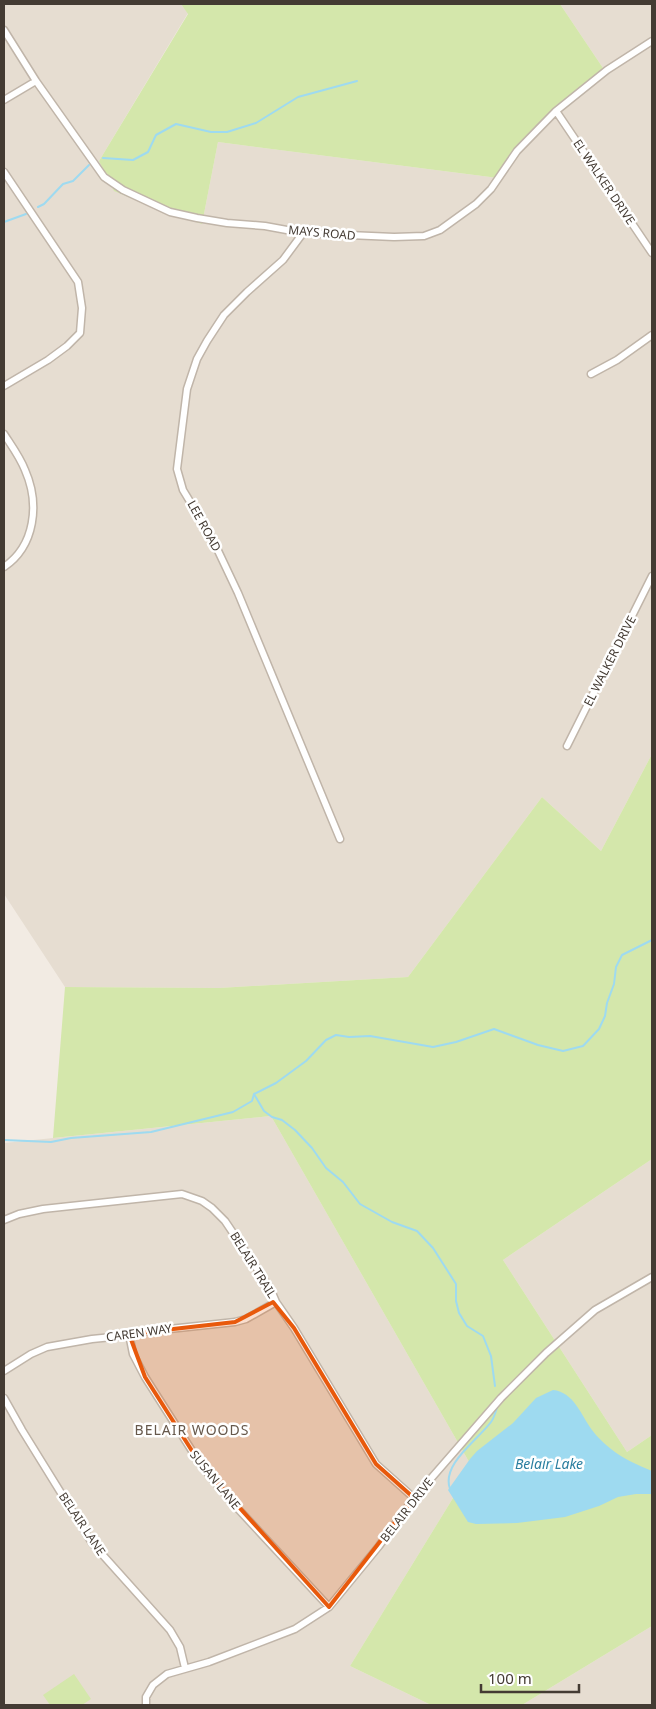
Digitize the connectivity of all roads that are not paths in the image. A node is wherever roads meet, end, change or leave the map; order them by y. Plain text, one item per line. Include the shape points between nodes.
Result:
1 (4, 30) edge
2 (652, 41) edge
3 (36, 81) junction
4 (4, 100) edge
5 (556, 111) junction
6 (4, 172) edge
7 (304, 233) junction
8 (652, 253) edge
9 (652, 335) edge
10 (591, 374) dead end
11 (4, 386) edge
12 (4, 434) edge
13 (4, 567) edge
14 (652, 576) edge
15 (567, 746) dead end
16 (340, 839) dead end
17 (4, 1220) edge
18 (652, 1277) edge
19 (276, 1302) junction
20 (129, 1334) junction
21 (4, 1372) edge
22 (4, 1398) edge
23 (414, 1498) junction
24 (329, 1607) junction
25 (185, 1668) junction
26 (146, 1705) edge

1 - 3 street, MAYS ROAD
2 - 5 street, MAYS ROAD via 607,70
3 - 4 street
3 - 7 street, MAYS ROAD via 104,177 123,190 170,212
5 - 7 street, MAYS ROAD via 517,151 491,190 440,230 424,236 394,237
5 - 8 street, EL WALKER DRIVE
6 - 11 street via 78,282 82,308 80,333 48,360
7 - 16 street, LEE ROAD via 283,260 224,315 197,359 187,389 177,469 183,490 212,538 238,594
9 - 10 street
12 - 13 street via 26,471 33,493 31,530 24,547
14 - 15 street, EL WALKER DRIVE
17 - 19 street, BELAIR TRAIL via 43,1209 182,1194 202,1201 225,1221
18 - 23 street, BELAIR DRIVE via 595,1310 546,1353 501,1398
19 - 20 street, CAREN WAY via 235,1322
19 - 23 street, BELAIR TRAIL via 376,1464
20 - 21 street, CAREN WAY via 47,1347
20 - 24 street, SUSAN LANE via 133,1354 144,1377 201,1465
22 - 25 street, BELAIR LANE via 92,1543 170,1630 180,1647
23 - 24 street, BELAIR DRIVE
24 - 25 street, BELAIR DRIVE via 294,1629
25 - 26 street, BELAIR DRIVE via 166,1674 153,1684 146,1697

